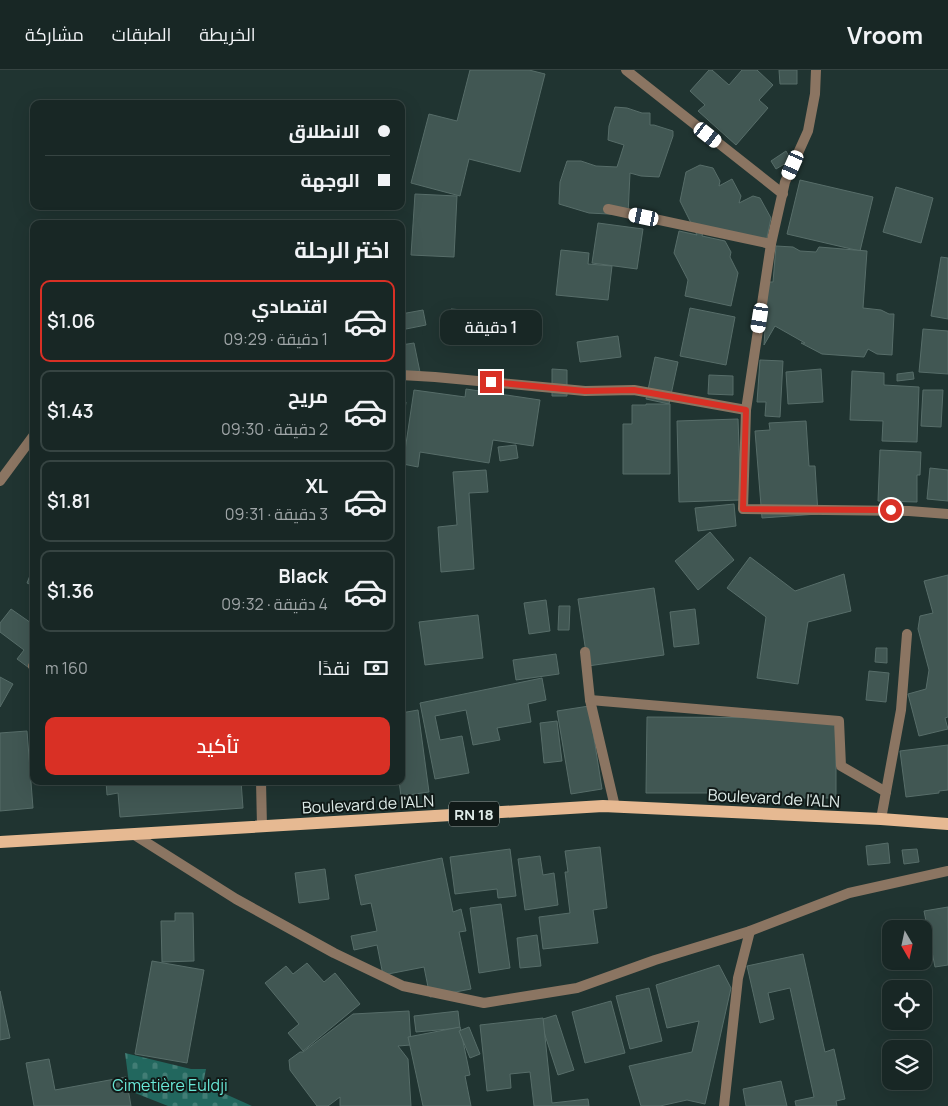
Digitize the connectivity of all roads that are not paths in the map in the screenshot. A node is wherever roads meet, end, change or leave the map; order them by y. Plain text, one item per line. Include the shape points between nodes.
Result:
1 (626, 70) edge
2 (816, 70) edge
3 (782, 194) junction
4 (608, 209) dead end
5 (771, 244) junction
6 (405, 375) edge
7 (746, 410) junction
8 (30, 440) edge
9 (0, 481) edge
10 (948, 514) edge
11 (907, 634) dead end
12 (585, 652) dead end
13 (590, 700) junction
14 (261, 785) edge
15 (886, 792) junction
16 (615, 807) junction
17 (881, 819) junction
18 (948, 824) edge
19 (262, 826) junction
20 (133, 834) junction
21 (0, 842) edge
22 (948, 871) edge
23 (750, 931) junction
24 (724, 1106) edge

1 - 3 street
2 - 3 street via 808,131
3 - 5 street
4 - 5 street
5 - 7 street
6 - 7 street via 585,391 634,390
7 - 10 street via 743,509
8 - 9 street
11 - 15 street via 901,710
12 - 13 street
13 - 15 street via 839,722 841,766
13 - 16 street
14 - 19 street
15 - 17 street
16 - 17 main road, Boulevard de l'ALN / RN 18
16 - 19 main road, Boulevard de l'ALN / RN 18
17 - 18 main road, Boulevard de l'ALN / RN 18
19 - 20 main road, Boulevard de l'ALN / RN 18
20 - 21 main road, Boulevard de l'ALN / RN 18
20 - 23 street via 236,899 403,986 484,1003 577,988
22 - 23 street via 849,893
23 - 24 street via 738,978

